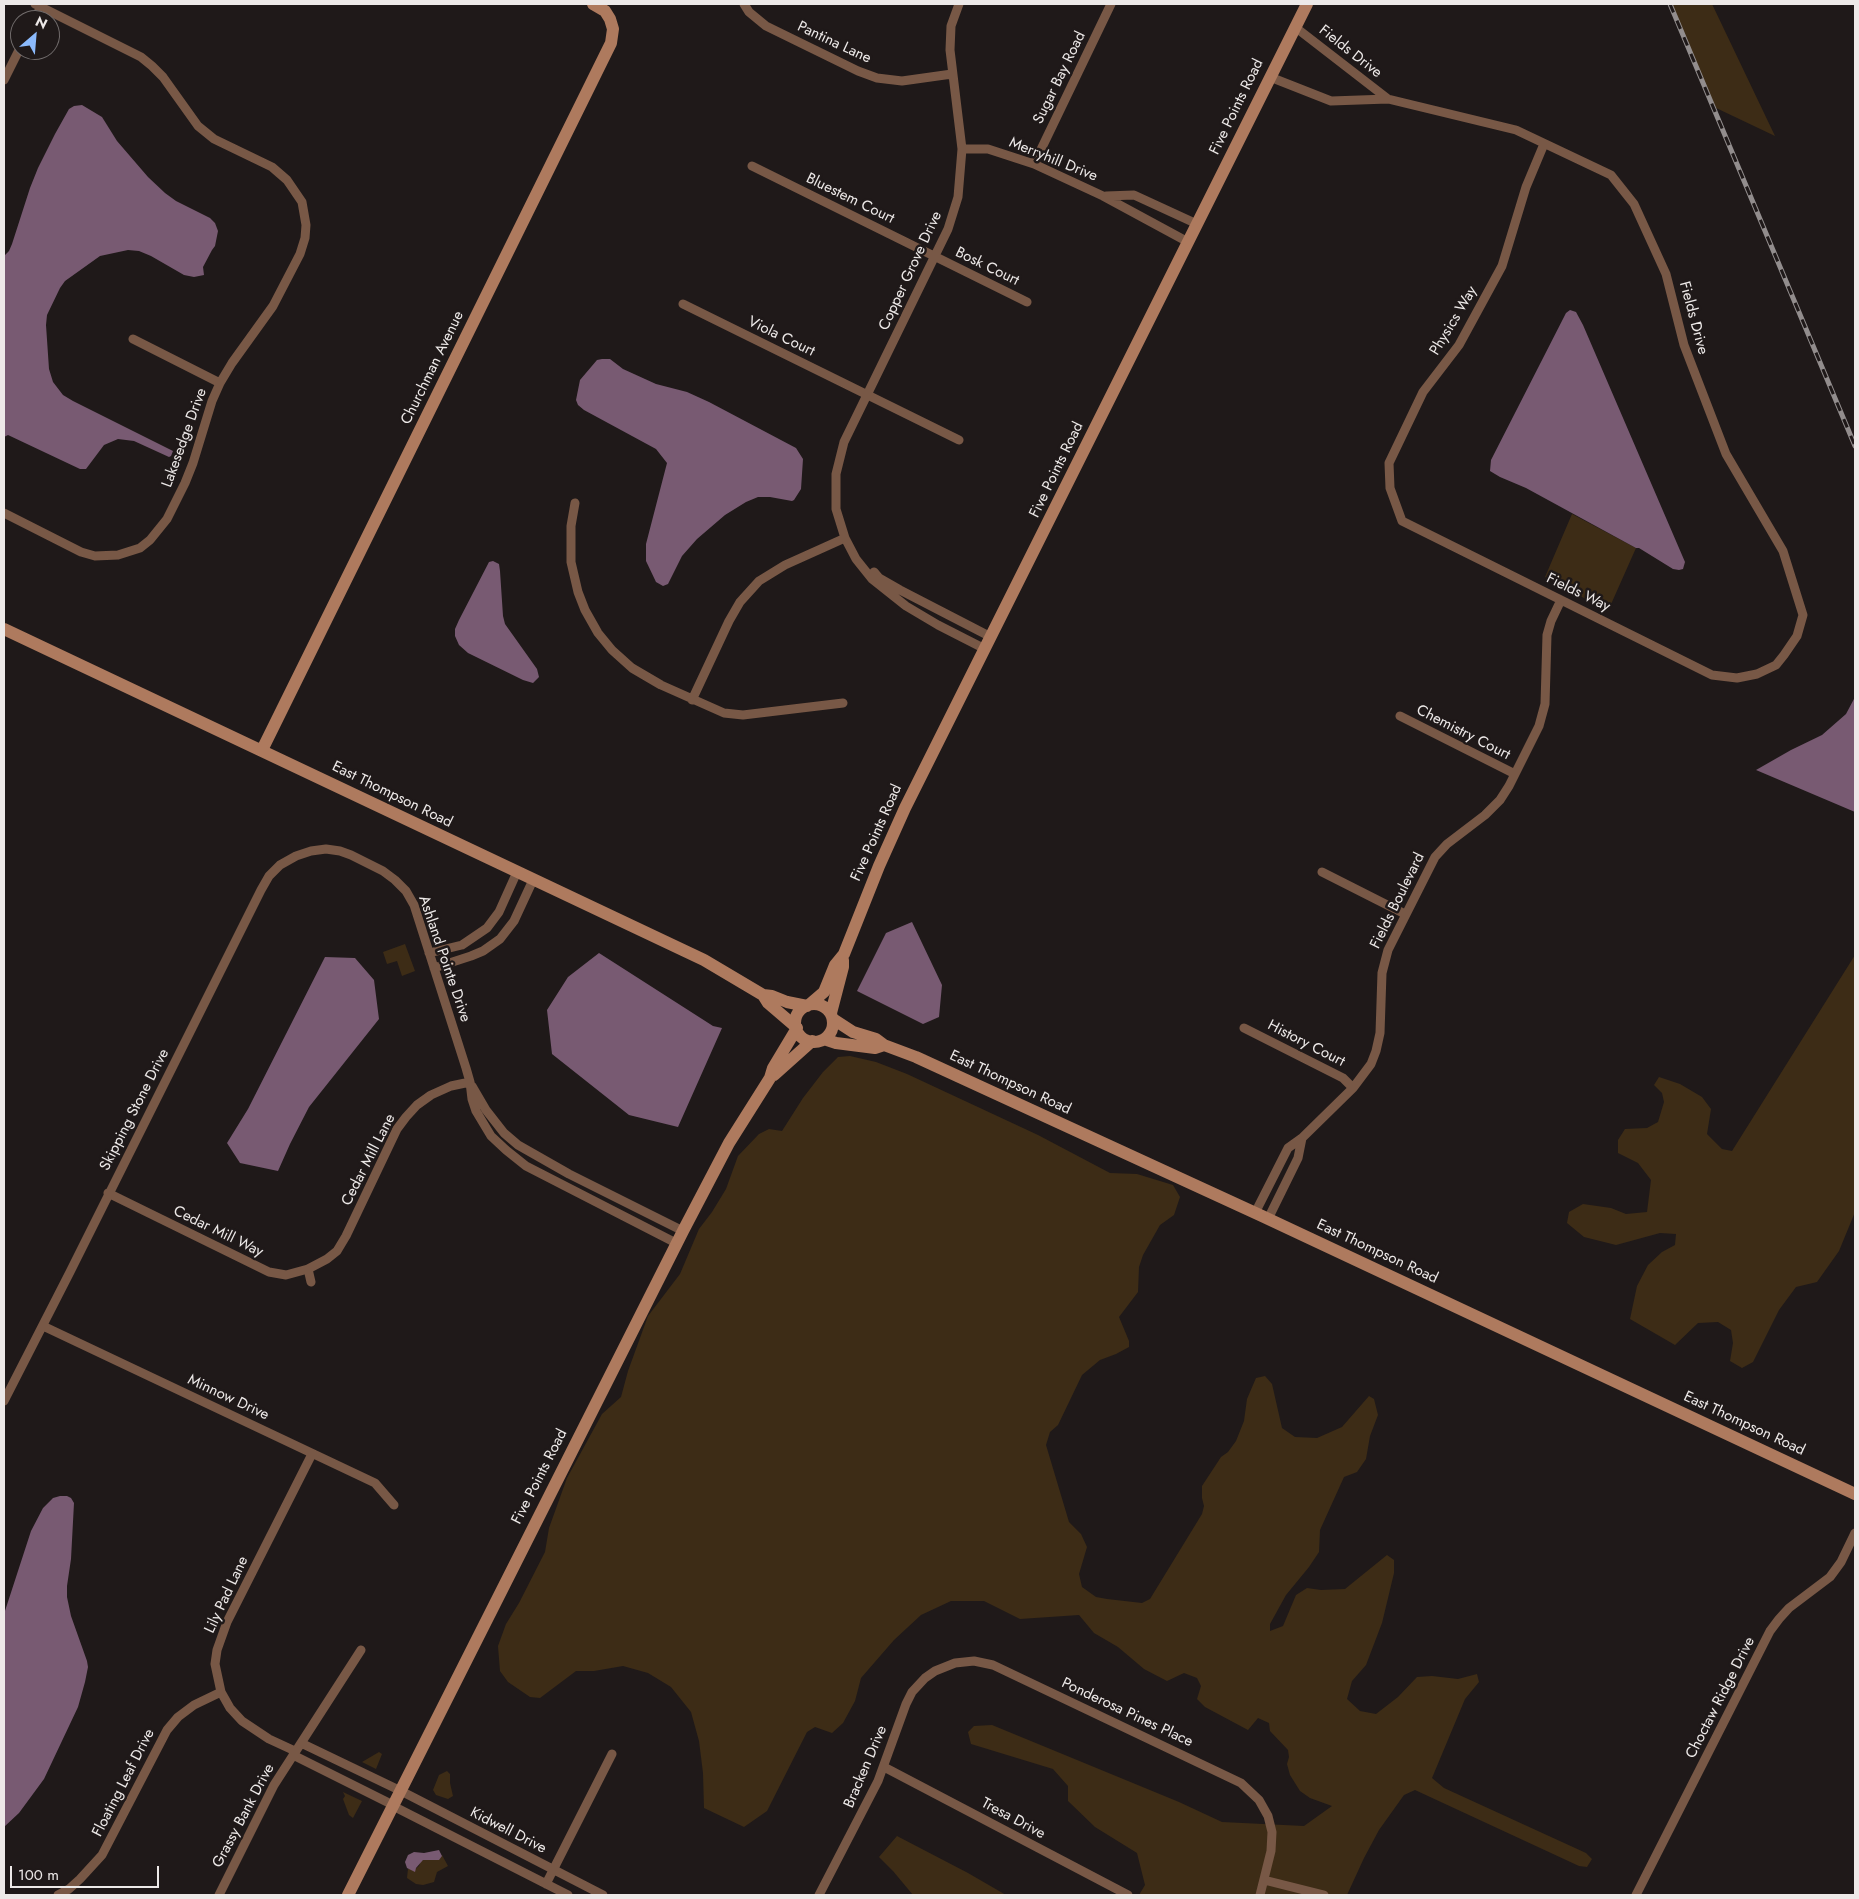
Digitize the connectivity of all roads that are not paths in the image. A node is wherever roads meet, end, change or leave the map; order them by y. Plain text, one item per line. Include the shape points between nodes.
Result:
1 (593, 4) edge
2 (744, 4) edge
3 (959, 4) edge
4 (1111, 4) edge
5 (1307, 4) edge
6 (38, 5) edge
7 (1295, 27) junction
8 (14, 60) edge
9 (952, 74) junction
10 (1270, 76) junction
11 (4, 80) edge
12 (1388, 99) junction
13 (1544, 144) junction
14 (962, 149) junction
15 (1034, 164) junction
16 (752, 166) dead end
17 (1103, 196) junction
18 (1197, 224) junction
19 (1188, 242) junction
20 (935, 257) junction
21 (1027, 302) dead end
22 (683, 304) dead end
23 (133, 339) dead end
24 (220, 383) junction
25 (867, 395) junction
26 (958, 440) dead end
27 (575, 503) dead end
28 (1398, 508) joint
29 (4, 513) edge
30 (845, 538) junction
31 (1561, 600) junction
32 (4, 629) edge
33 (992, 637) junction
34 (985, 649) junction
35 (1757, 674) joint
36 (692, 700) junction
37 (843, 703) dead end
38 (1400, 716) dead end
39 (262, 750) junction
40 (1515, 774) junction
41 (311, 850) joint
42 (517, 872) junction
43 (1322, 872) dead end
44 (533, 880) junction
45 (1405, 914) junction
46 (473, 938) junction
47 (480, 952) junction
48 (429, 953) junction
49 (844, 954) junction
50 (434, 968) junction
51 (763, 995) junction
52 (808, 1005) junction
53 (832, 1016) junction
54 (796, 1027) junction
55 (1244, 1028) dead end
56 (818, 1040) junction
57 (884, 1045) junction
58 (770, 1078) junction
59 (470, 1082) junction
60 (1353, 1088) junction
61 (1302, 1138) junction
62 (108, 1194) junction
63 (611, 1195) junction
64 (605, 1207) junction
65 (1255, 1213) junction
66 (1268, 1219) junction
67 (683, 1231) junction
68 (676, 1243) junction
69 (308, 1269) junction
70 (311, 1282) dead end
71 (43, 1326) junction
72 (4, 1401) edge
73 (312, 1454) junction
74 (1855, 1494) edge
75 (394, 1505) dead end
76 (1855, 1533) edge
77 (360, 1650) dead end
78 (952, 1664) joint
79 (221, 1692) junction
80 (301, 1743) junction
81 (294, 1753) junction
82 (612, 1754) dead end
83 (884, 1767) junction
84 (401, 1791) junction
85 (393, 1805) junction
86 (554, 1870) junction
87 (1264, 1880) junction
88 (546, 1884) junction
89 (58, 1895) edge
90 (219, 1895) edge
91 (348, 1895) edge
92 (568, 1895) edge
93 (603, 1895) edge
94 (820, 1895) edge
95 (1128, 1895) edge
96 (1260, 1895) edge
97 (1324, 1895) edge
98 (1636, 1895) edge

1 - 39 street, Churchman Avenue via 610,19 613,29 611,43
2 - 9 street, Pantina Lane via 766,26 877,78 902,81
3 - 9 street, Copper Grove Drive via 951,26
4 - 15 street, Sugar Bay Road
5 - 7 street, Five Points Road
6 - 24 street, Lakesedge Drive via 141,57 163,77 198,126 214,139 277,171 292,185 302,202 306,226 300,254 273,306
7 - 10 street, Five Points Road
7 - 12 street, Fields Drive
8 - 11 street
9 - 14 street, Copper Grove Drive
10 - 12 street, Fields Drive via 1331,101
10 - 18 street, Five Points Road
12 - 13 street, Fields Drive via 1516,130
13 - 28 street, Physics Way via 1526,187 1502,266 1459,345 1423,392 1389,463 1390,488
13 - 35 street, Fields Drive via 1611,176 1634,204 1666,274 1684,345 1726,454 1784,551 1803,615 1797,636 1784,655 1776,665
14 - 15 street, Merryhill Drive via 988,149
14 - 20 street, Copper Grove Drive via 958,197
15 - 17 street, Merryhill Drive
16 - 20 street, Bluestem Court
17 - 18 street, Merryhill Drive via 1134,195
17 - 19 street, Merryhill Drive
18 - 19 street, Five Points Road
19 - 33 street, Five Points Road
20 - 21 street, Bosk Court
20 - 25 street, Copper Grove Drive
22 - 25 street, Viola Court
23 - 24 street
24 - 29 street, Lakesedge Drive via 185,483 159,531 140,548 118,555 95,556
25 - 26 street, Viola Court
25 - 30 street, Copper Grove Drive via 844,442 836,474 836,509
27 - 36 street via 571,562 578,592 598,633 632,668
28 - 31 street, Fields Way via 1402,521
30 - 33 street, Copper Grove Drive via 879,578
30 - 34 street, Copper Grove Drive via 872,579 899,601
30 - 36 street via 785,565 759,581 740,602 729,621
31 - 35 street, Fields Way via 1712,675 1737,678
31 - 40 street, Fields Boulevard via 1547,635 1543,714
32 - 39 street, East Thompson Road
33 - 34 street, Five Points Road
34 - 49 street, Five Points Road via 898,824
36 - 37 street via 724,713 743,715
38 - 40 street, Chemistry Court
39 - 42 street, East Thompson Road
40 - 45 street, Fields Boulevard via 1494,807 1439,852
41 - 48 street, Ashland Pointe Drive via 340,851 396,880 414,905
41 - 62 street, Skipping Stone Drive via 280,865 265,882
42 - 44 street, East Thompson Road
42 - 46 street via 493,922
43 - 45 street
44 - 47 street via 506,933
44 - 51 street, East Thompson Road via 704,960
45 - 60 street, Fields Boulevard via 1383,964 1381,1028 1376,1051 1368,1069
46 - 47 street
46 - 48 street
47 - 50 street
48 - 50 street, Ashland Pointe Drive
49 - 52 street, Five Points Road via 835,965 824,992
49 - 53 street, Five Points Road
50 - 59 street, Ashland Pointe Drive
51 - 52 street, East Thompson Road
51 - 54 street, East Thompson Road
52 - 53 street via 822,1005
52 - 54 street via 799,1011
53 - 56 street via 832,1030
53 - 57 street, East Thompson Road via 852,1032 876,1039
54 - 56 street via 800,1035
54 - 58 street, Five Points Road
55 - 60 street, History Court via 1336,1074
56 - 57 street, East Thompson Road via 875,1048
56 - 58 street, Five Points Road
57 - 65 street, East Thompson Road
58 - 67 street, Five Points Road via 729,1143
59 - 63 street, Ashland Pointe Drive via 486,1110 518,1145
59 - 64 street, Ashland Pointe Drive via 476,1111 491,1136 506,1150 526,1166
59 - 69 street, Cedar Mill Lane via 430,1095 406,1117 397,1129 346,1236 327,1259
60 - 61 street, Fields Boulevard
61 - 65 street, Fields Boulevard via 1288,1148
61 - 66 street via 1298,1158
62 - 69 street, Cedar Mill Way via 269,1272 286,1275
62 - 71 street, Skipping Stone Drive
63 - 64 street
63 - 67 street, Ashland Pointe Drive
64 - 68 street, Ashland Pointe Drive
65 - 66 street, East Thompson Road
66 - 74 street, East Thompson Road
67 - 68 street, Five Points Road
68 - 84 street, Five Points Road
69 - 70 street
71 - 72 street, Skipping Stone Drive
71 - 73 street, Minnow Drive
73 - 75 street, Minnow Drive via 375,1483
73 - 79 street, Lily Pad Lane via 221,1637 215,1664
76 - 98 street, Choctaw Ridge Drive via 1830,1577 1789,1608 1770,1631
77 - 80 street, Grassy Bank Drive
78 - 83 street, Bracken Drive via 928,1675 912,1692
78 - 87 street, Ponderosa Pines Place via 974,1661 993,1665 1235,1780 1257,1798 1270,1823 1272,1844
79 - 81 street, Lily Pad Lane via 242,1721
79 - 89 street, Floating Leaf Drive via 194,1705 167,1730 102,1854 80,1879
80 - 81 street, Grassy Bank Drive
80 - 84 street
81 - 85 street, Lily Pad Lane
81 - 90 street, Grassy Bank Drive via 274,1785
82 - 86 street
83 - 94 street, Bracken Drive
83 - 95 street, Tresa Drive
84 - 85 street, Five Points Road
84 - 86 street, Kidwell Drive
85 - 88 street, Kidwell Drive
85 - 91 street, Five Points Road
86 - 88 street
86 - 93 street, Kidwell Drive
87 - 96 street
87 - 97 street
88 - 92 street, Kidwell Drive

